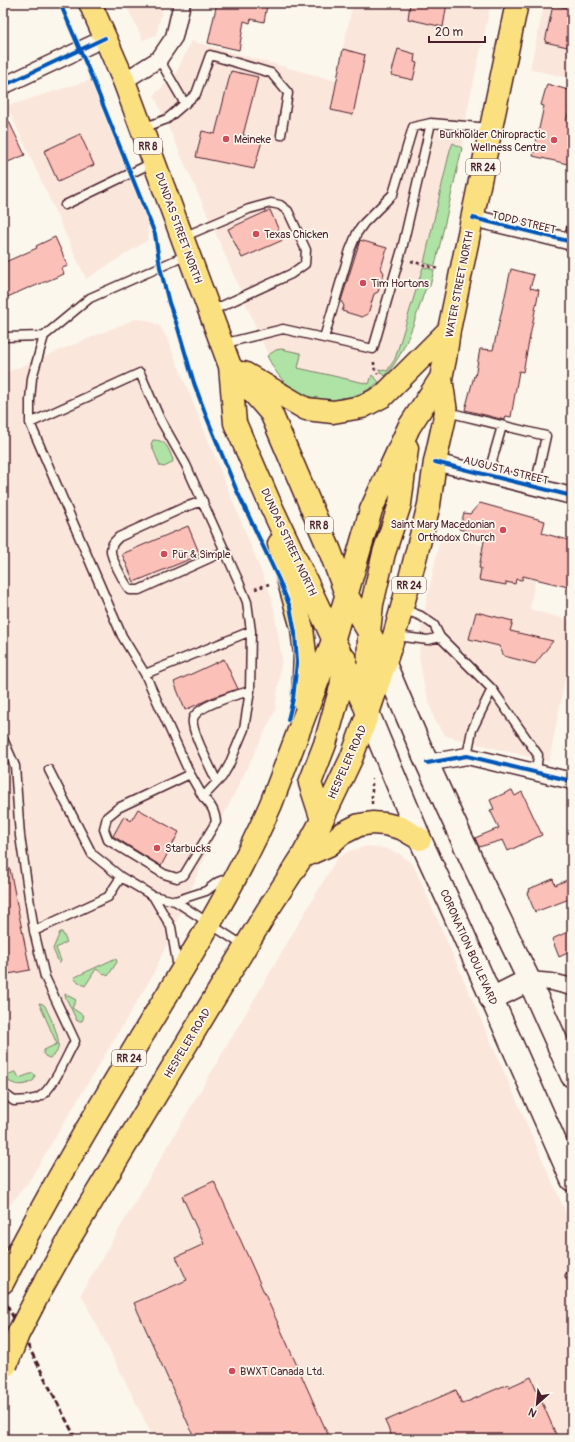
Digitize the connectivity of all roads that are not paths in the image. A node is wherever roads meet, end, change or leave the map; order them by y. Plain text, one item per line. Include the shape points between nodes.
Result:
1 (90, 3) edge
2 (182, 3) edge
3 (517, 3) edge
4 (105, 38) junction
5 (159, 59) junction
6 (124, 80) junction
7 (3, 86) edge
8 (185, 104) junction
9 (431, 123) junction
10 (491, 128) junction
11 (142, 129) junction
12 (281, 135) dead end
13 (154, 161) junction
14 (65, 205) dead end
15 (472, 218) junction
16 (572, 225) edge
17 (570, 242) edge
18 (186, 245) junction
19 (210, 312) junction
20 (449, 330) junction
21 (44, 336) junction
22 (3, 337) edge
23 (324, 338) junction
24 (222, 344) junction
25 (230, 366) junction
26 (441, 378) junction
27 (446, 412) junction
28 (30, 424) junction
29 (502, 426) junction
30 (409, 428) junction
31 (435, 462) junction
32 (488, 475) junction
33 (535, 486) junction
34 (572, 496) edge
35 (202, 501) junction
36 (271, 506) junction
37 (225, 551) junction
38 (346, 594) junction
39 (402, 609) junction
40 (251, 631) junction
41 (368, 632) junction
42 (394, 636) junction
43 (440, 637) junction
44 (334, 638) junction
45 (345, 661) junction
46 (384, 664) junction
47 (145, 674) junction
48 (492, 689) junction
49 (250, 690) junction
50 (368, 713) junction
51 (302, 721) junction
52 (3, 739) edge
53 (467, 756) junction
54 (427, 763) junction
55 (49, 770) dead end
56 (536, 772) junction
57 (190, 774) junction
58 (572, 781) edge
59 (218, 782) junction
60 (203, 797) junction
61 (322, 820) junction
62 (420, 839) junction
63 (302, 857) junction
64 (237, 874) junction
65 (121, 877) junction
66 (153, 896) junction
67 (175, 901) junction
68 (210, 923) junction
69 (34, 931) junction
70 (245, 947) junction
71 (180, 974) junction
72 (529, 980) junction
73 (572, 986) edge
74 (491, 999) junction
75 (572, 1076) edge
76 (3, 1093) edge
77 (572, 1180) edge
78 (3, 1282) edge
79 (4, 1369) edge

1 - 4 main road, DUNDAS STREET NORTH / RR 8
2 - 5 street via 174,37
3 - 10 main road, WATER STREET NORTH / RR 24
4 - 6 main road, DUNDAS STREET NORTH / RR 8
4 - 7 street
5 - 6 street
5 - 8 lane
6 - 11 main road, DUNDAS STREET NORTH / RR 8
8 - 11 lane via 168,119
8 - 12 lane via 196,94 210,56 271,73 288,93
9 - 10 lane
9 - 23 lane via 413,127 394,194 357,233
9 - 23 lane via 402,249 373,349
10 - 15 main road, WATER STREET NORTH / RR 24
11 - 13 main road, DUNDAS STREET NORTH / RR 8
13 - 14 lane
13 - 18 main road, DUNDAS STREET NORTH / RR 8
15 - 17 street, TODD STREET
15 - 20 main road, WATER STREET NORTH / RR 24
16 - 17 lane
18 - 19 main road, DUNDAS STREET NORTH / RR 8
18 - 19 lane via 249,209 271,203 280,205 288,211 306,250 305,264 296,271
18 - 21 lane via 90,298
19 - 24 main road, DUNDAS STREET NORTH / RR 8
20 - 25 main road via 382,396 362,407 333,412 306,409
20 - 26 main road, WATER STREET NORTH / RR 24
21 - 22 lane
21 - 28 lane via 32,378
23 - 24 lane via 283,329
24 - 25 main road, DUNDAS STREET NORTH / RR 8
25 - 36 main road, DUNDAS STREET NORTH / RR 8 via 235,423
25 - 38 main road, DUNDAS STREET NORTH / RR 8 via 271,413
26 - 27 main road, WATER STREET NORTH / RR 24
26 - 30 main road, WATER STREET NORTH / RR 24
27 - 29 lane
27 - 31 main road, WATER STREET NORTH / RR 24
28 - 35 lane via 140,373 160,419 186,465
28 - 47 lane via 122,636
29 - 32 lane
29 - 33 lane via 546,436
30 - 38 main road, WATER STREET NORTH / RR 24 via 371,510
30 - 41 main road via 400,504 384,553
31 - 32 street, AUGUSTA STREET
31 - 39 main road, WATER STREET NORTH / RR 24 via 429,505
32 - 33 street, AUGUSTA STREET
33 - 34 street, AUGUSTA STREET
35 - 37 lane
35 - 37 lane via 113,542 110,551 125,584 130,590 139,590
36 - 44 main road, DUNDAS STREET NORTH / RR 8
36 - 51 main road via 302,628 305,654
37 - 40 lane via 247,602
38 - 41 main road, DUNDAS STREET NORTH / RR 8
38 - 44 main road, RR 24
38 - 45 main road
39 - 42 main road, WATER STREET NORTH / RR 24
39 - 43 lane via 421,616 434,625
40 - 47 lane
40 - 49 lane
41 - 46 main road, DUNDAS STREET NORTH / RR 8
41 - 50 main road
42 - 43 lane via 428,640
42 - 46 main road, WATER STREET NORTH / RR 24
43 - 48 lane
44 - 45 main road, DUNDAS STREET NORTH / RR 8
44 - 51 main road, RR 24
45 - 50 main road, DUNDAS STREET NORTH / RR 8
45 - 61 main road via 341,687 325,744 310,783
46 - 50 main road, RR 24
46 - 54 main road, RR 8
47 - 57 lane
48 - 53 lane via 472,730
48 - 56 lane via 538,755
49 - 59 lane via 244,729 229,765
49 - 59 lane via 198,712 193,719 193,729
50 - 61 main road, HESPELER ROAD / RR 24 via 351,759
50 - 62 main road, CORONATION BOULEVARD / RR 8
51 - 64 main road, RR 24 via 260,830
52 - 69 lane via 15,766 20,836
53 - 54 street
53 - 56 street
54 - 72 main road, RR 8
55 - 65 lane via 92,854
56 - 58 street
57 - 60 lane
57 - 60 lane via 118,808 107,817 104,830 108,840 164,874 177,878 184,875 216,822 215,813
59 - 60 lane
61 - 63 main road, HESPELER ROAD / RR 24
62 - 63 main road via 401,828 372,823 341,834 329,845
62 - 74 main road, CORONATION BOULEVARD / RR 8
63 - 70 main road, HESPELER ROAD / RR 24
64 - 67 lane via 218,882 206,891
64 - 68 main road, RR 24
65 - 66 lane
65 - 69 lane via 108,897
66 - 67 lane
66 - 71 lane via 171,927
67 - 68 lane
68 - 70 lane
68 - 71 main road, RR 24
69 - 76 lane via 45,977 75,1041 46,1092 38,1098 14,1101
70 - 79 main road, HESPELER ROAD / RR 24, bridge via 69,1239 18,1334
71 - 78 main road, RR 24 via 78,1142
72 - 73 street
72 - 74 main road
72 - 75 main road, RR 8
74 - 77 main road, CORONATION BOULEVARD / RR 8

